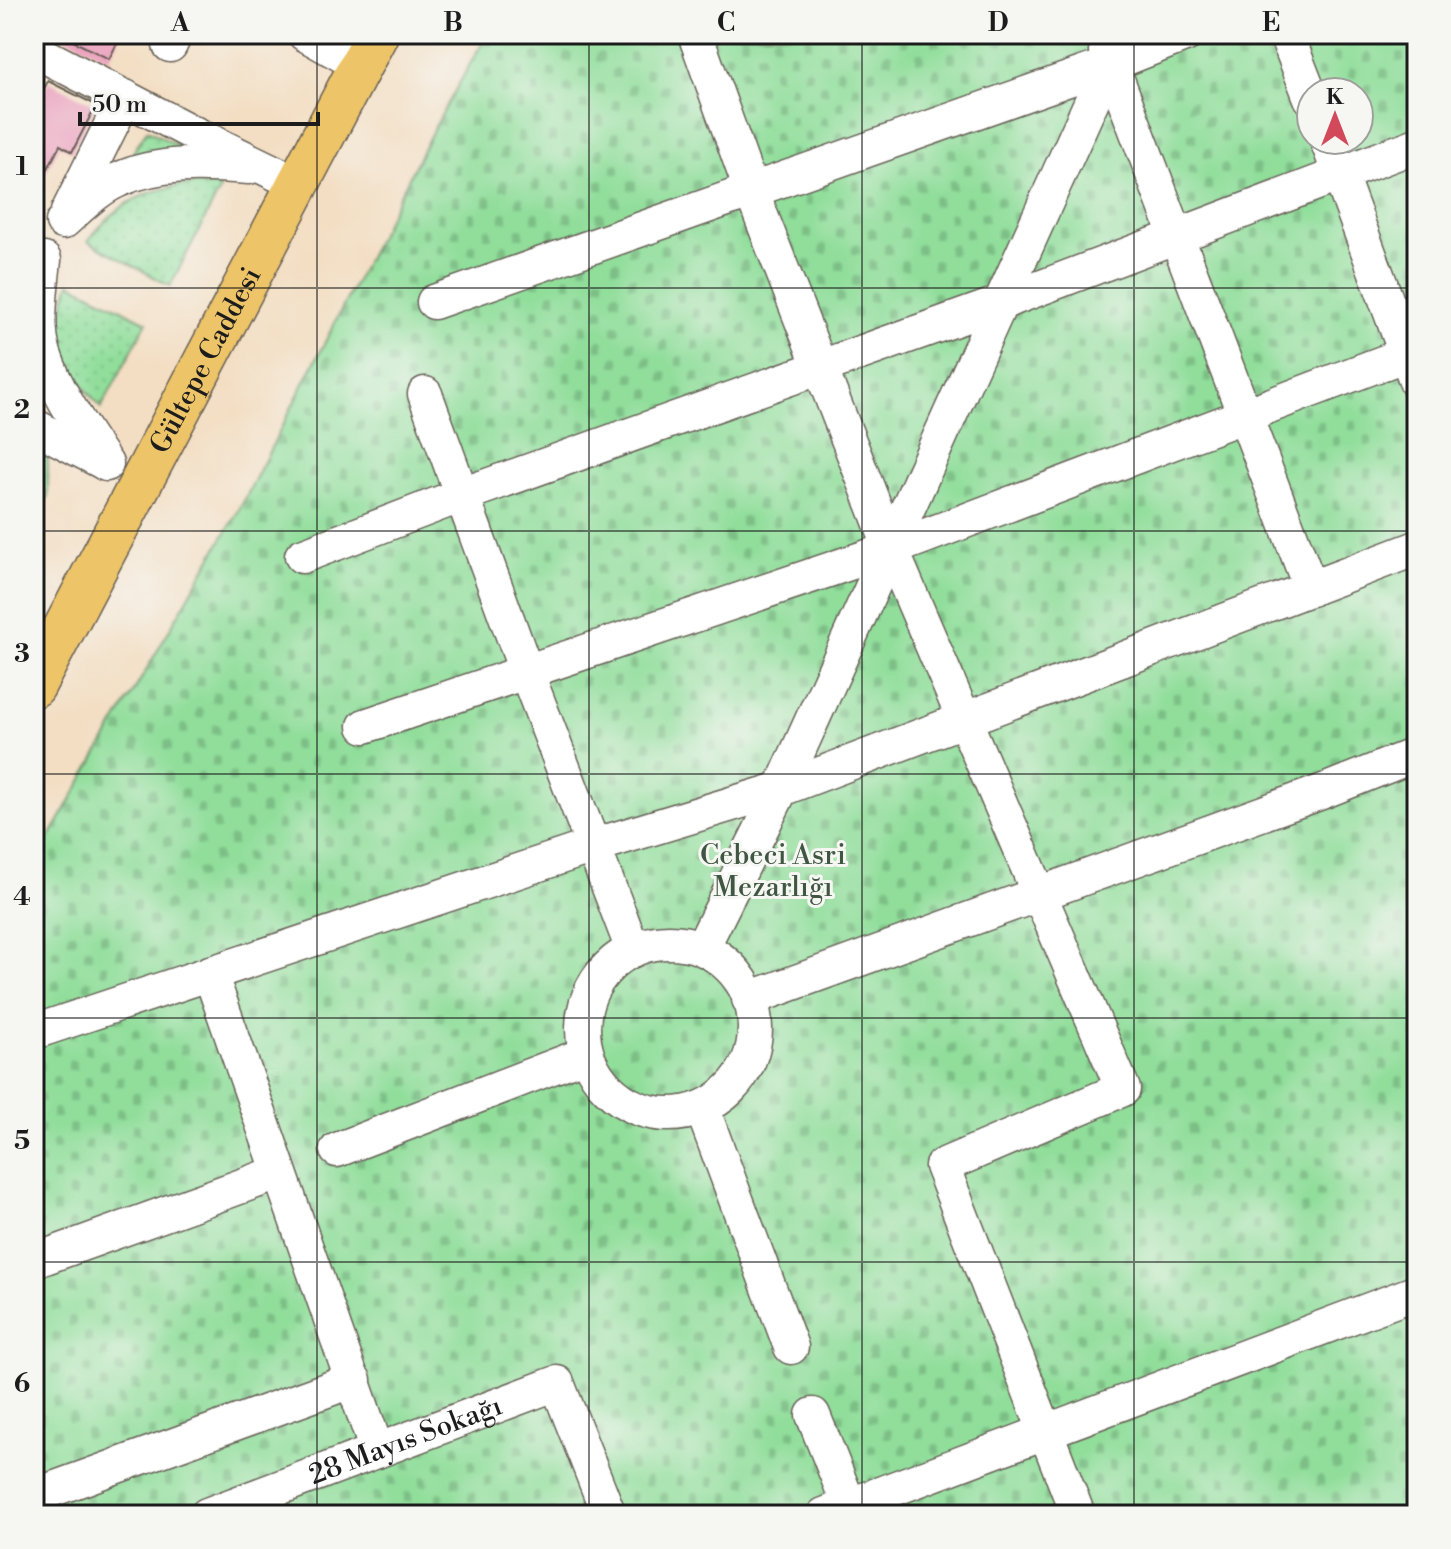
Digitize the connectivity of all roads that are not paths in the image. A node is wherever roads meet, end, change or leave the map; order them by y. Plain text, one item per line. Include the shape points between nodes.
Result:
1 (305, 34) edge
2 (695, 34) edge
3 (1187, 34) edge
4 (1286, 34) edge
5 (1111, 44) edge
6 (368, 49) edge
7 (34, 50) edge
8 (1302, 76) edge
9 (125, 97) junction
10 (1417, 145) edge
11 (1334, 156) edge
12 (1341, 174) junction
13 (282, 176) junction
14 (751, 190) junction
15 (63, 222) junction
16 (1175, 237) junction
17 (39, 270) edge
18 (434, 302) dead end
19 (1003, 302) junction
20 (1414, 362) edge
21 (819, 367) junction
22 (425, 394) dead end
23 (1244, 416) junction
24 (34, 426) edge
25 (106, 464) junction
26 (142, 483) junction
27 (462, 495) junction
28 (1417, 548) edge
29 (891, 549) junction
30 (302, 556) dead end
31 (1311, 589) junction
32 (526, 671) junction
33 (34, 686) edge
34 (965, 720) junction
35 (365, 726) dead end
36 (1417, 754) edge
37 (781, 789) junction
38 (593, 846) junction
39 (1040, 893) junction
40 (702, 948) junction
41 (633, 950) junction
42 (210, 973) junction
43 (749, 999) junction
44 (34, 1032) edge
45 (586, 1054) junction
46 (702, 1108) junction
47 (337, 1150) dead end
48 (278, 1173) junction
49 (34, 1261) edge
50 (1417, 1292) edge
51 (791, 1347) dead end
52 (354, 1380) junction
53 (813, 1415) dead end
54 (1047, 1431) junction
55 (377, 1451) junction
56 (34, 1496) edge
57 (842, 1512) edge
58 (207, 1515) edge
59 (609, 1515) edge
60 (1078, 1515) edge

1 - 6 lane
2 - 14 lane
3 - 5 lane
4 - 8 lane
5 - 14 lane
5 - 16 lane
5 - 19 lane
6 - 13 main road, Gültepe Caddesi
7 - 9 lane
9 - 13 lane
9 - 15 lane
10 - 12 lane
11 - 12 lane
12 - 16 lane
12 - 20 lane
13 - 15 lane via 204,164 152,169 117,180
13 - 26 main road, Gültepe Caddesi
14 - 18 lane
14 - 21 lane
15 - 17 lane
16 - 19 lane
16 - 23 lane
17 - 25 lane via 43,352 65,402
19 - 21 lane
19 - 29 lane
20 - 23 lane
21 - 27 lane
21 - 29 lane
22 - 27 lane
23 - 29 lane
23 - 31 lane
24 - 25 lane
25 - 26 lane
26 - 33 main road, Gültepe Caddesi
27 - 30 lane
27 - 32 lane
28 - 31 lane
29 - 32 lane
29 - 34 lane
29 - 37 lane
31 - 34 lane
32 - 35 lane
32 - 38 lane
34 - 37 lane
34 - 39 lane
36 - 39 lane
37 - 38 lane
37 - 40 lane
38 - 41 lane
38 - 42 lane
39 - 43 lane
39 - 54 lane via 1123,1089 942,1166
40 - 41 lane via 674,941
40 - 43 lane via 727,963
41 - 45 lane via 600,974 587,999 582,1027
42 - 44 lane
42 - 48 lane
43 - 46 lane via 755,1013 755,1042 745,1069 727,1092
45 - 46 lane via 599,1079 619,1098 645,1110 673,1114
45 - 47 lane
46 - 51 lane
48 - 49 lane
48 - 52 lane
50 - 54 lane
52 - 55 lane
52 - 56 lane
53 - 57 lane
54 - 57 lane
54 - 60 lane
55 - 58 lane, 28 Mayıs Sokağı
55 - 59 lane, 28 Mayıs Sokağı via 557,1383

